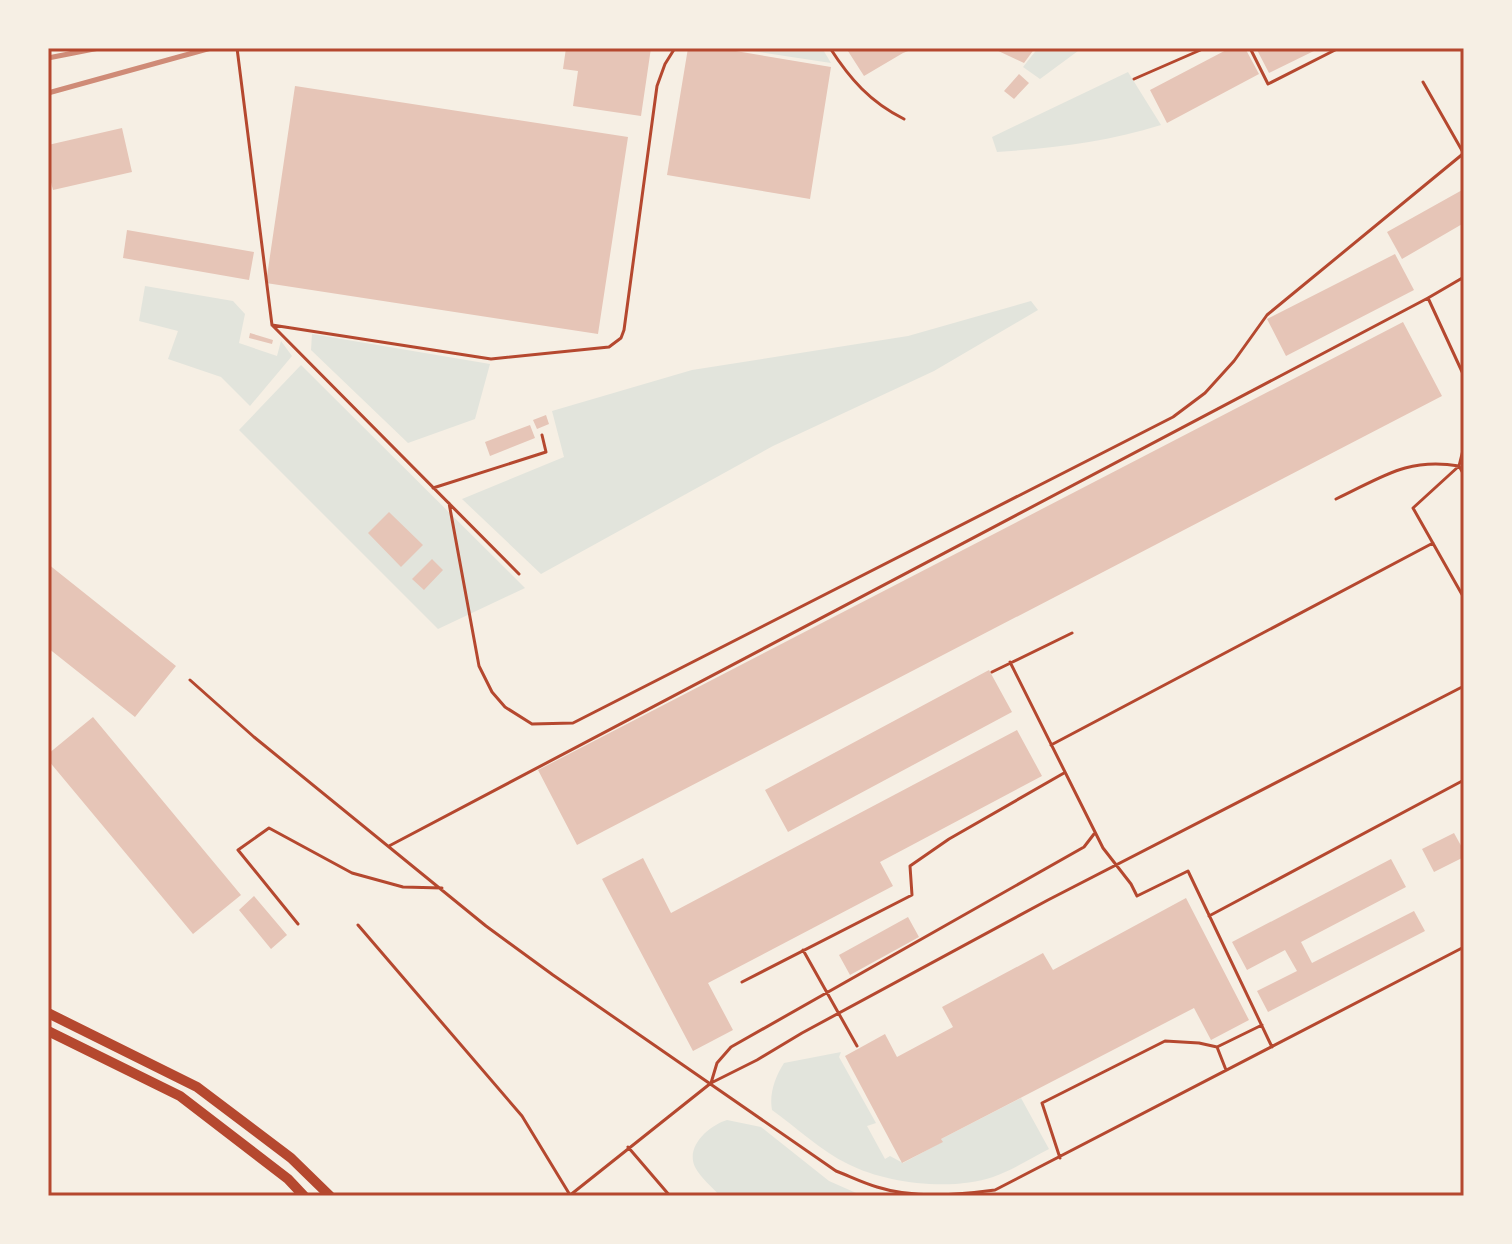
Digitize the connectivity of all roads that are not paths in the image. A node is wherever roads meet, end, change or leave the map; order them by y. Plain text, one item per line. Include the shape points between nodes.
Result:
1 (237, 48) edge
2 (675, 48) edge
3 (830, 48) edge
4 (1205, 48) edge
5 (1250, 48) edge
6 (1339, 48) edge
7 (1134, 79) dead end
8 (1423, 82) dead end
9 (904, 119) dead end
10 (1464, 154) edge
11 (1464, 277) edge
12 (1428, 298) junction
13 (272, 325) junction
14 (1464, 376) edge
15 (542, 435) dead end
16 (1464, 446) edge
17 (1459, 466) junction
18 (1464, 475) edge
19 (433, 488) junction
20 (1336, 499) dead end
21 (449, 503) junction
22 (1433, 543) junction
23 (519, 574) dead end
24 (1464, 598) edge
25 (1072, 633) dead end
26 (1010, 662) junction
27 (992, 672) dead end
28 (190, 680) dead end
29 (1464, 686) edge
30 (1051, 745) junction
31 (1065, 773) junction
32 (1464, 780) edge
33 (1095, 833) junction
34 (389, 846) junction
35 (1117, 866) junction
36 (442, 888) junction
37 (1209, 916) junction
38 (298, 924) dead end
39 (358, 925) dead end
40 (1464, 947) edge
41 (803, 950) junction
42 (742, 982) dead end
43 (827, 993) junction
44 (840, 1012) junction
45 (48, 1013) edge
46 (1262, 1025) junction
47 (48, 1031) edge
48 (857, 1046) dead end
49 (1217, 1047) junction
50 (1272, 1047) junction
51 (1226, 1071) junction
52 (711, 1083) junction
53 (628, 1147) junction
54 (1060, 1158) junction
55 (304, 1196) edge
56 (330, 1196) edge
57 (570, 1196) edge
58 (670, 1196) edge
59 (958, 1196) edge

1 - 13 lane
2 - 13 lane via 657,86 624,330 609,347 491,359
3 - 9 lane via 850,79 881,107
4 - 7 lane
5 - 6 lane via 1268,84
8 - 10 lane
10 - 21 lane via 1267,315 1205,393 1173,417 573,723 532,724 492,692 479,666
11 - 12 lane
12 - 14 lane
12 - 34 lane
13 - 19 lane
15 - 19 lane via 546,452
16 - 17 lane
17 - 18 lane
17 - 20 lane via 1406,466
17 - 22 lane via 1413,508
19 - 21 lane
21 - 23 lane
22 - 24 lane
22 - 30 lane
25 - 26 lane
26 - 27 lane
26 - 30 lane
28 - 34 lane
29 - 35 lane
30 - 31 lane
31 - 33 lane
31 - 41 lane via 910,866 912,895
32 - 37 lane
33 - 35 lane
33 - 43 lane via 1084,847
34 - 36 lane
35 - 37 lane via 1137,896 1188,871
35 - 44 lane
36 - 38 lane via 403,887 352,873 269,828 238,850
36 - 52 lane via 553,975
37 - 46 lane
39 - 57 lane via 522,1116
40 - 50 lane
41 - 42 lane
41 - 43 lane
43 - 44 lane
43 - 52 lane via 731,1047 717,1063
44 - 48 lane
44 - 52 lane
45 - 56 main road via 197,1087 291,1158
46 - 49 lane
46 - 50 lane
47 - 55 main road via 180,1096
49 - 51 lane
49 - 54 lane via 1165,1041 1042,1103
50 - 51 lane
51 - 54 lane
52 - 53 lane
52 - 59 lane via 836,1171 879,1188
53 - 57 lane
53 - 58 lane
54 - 59 lane via 995,1190

